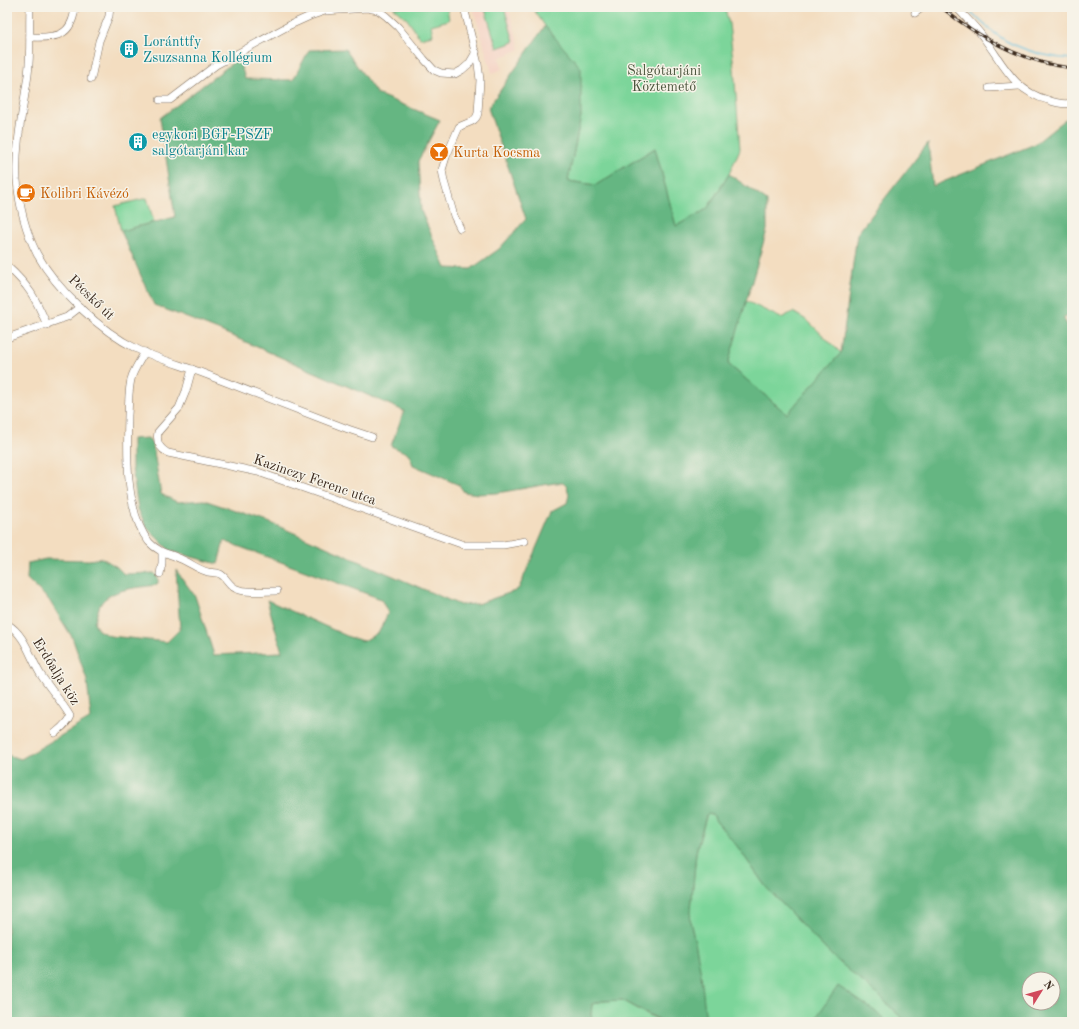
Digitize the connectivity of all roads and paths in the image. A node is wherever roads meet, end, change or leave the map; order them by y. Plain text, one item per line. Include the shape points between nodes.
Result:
1 (30, 7) edge
2 (75, 7) edge
3 (110, 7) edge
4 (464, 7) edge
5 (923, 7) edge
6 (956, 7) edge
7 (915, 13) dead end
8 (30, 38) junction
9 (476, 52) junction
10 (462, 70) junction
11 (479, 72) junction
12 (91, 79) dead end
13 (1019, 86) junction
14 (989, 88) dead end
15 (160, 100) dead end
16 (1072, 103) edge
17 (460, 228) dead end
18 (7, 266) edge
19 (80, 307) junction
20 (47, 325) junction
21 (7, 338) edge
22 (145, 352) junction
23 (192, 368) junction
24 (372, 437) dead end
25 (525, 541) dead end
26 (162, 553) junction
27 (160, 574) dead end
28 (277, 591) dead end
29 (7, 624) edge
30 (55, 733) dead end

1 - 8 street, Pécskő út
2 - 8 street via 70,26 63,33 51,38
3 - 12 street
4 - 9 street
5 - 7 street
6 - 13 street via 982,35
8 - 19 street, Pécskő út via 17,147 19,193 26,225 37,254
9 - 10 street
9 - 11 street
10 - 11 street via 474,69
10 - 15 street via 455,74 434,70 398,27 378,10 367,8 325,11 290,25 216,65 170,100
11 - 17 street via 477,118 459,127 442,170 454,216
13 - 14 street
13 - 16 street via 1034,96 1065,104
18 - 20 street via 32,292
19 - 20 street via 67,317
19 - 22 street, Pécskő út via 95,322 121,340
20 - 21 street
22 - 23 street, Pécskő út
22 - 26 street via 131,377 127,462 138,523 149,541
23 - 24 street, Pécskő út
23 - 25 street, Kazinczy Ferenc utca via 179,408 157,432 158,444 168,454 258,472 464,545
26 - 27 street
26 - 28 street via 178,557 207,572 220,574 231,586 240,590
29 - 30 street, Erdőalja köz via 29,649 41,674 70,716 64,726

